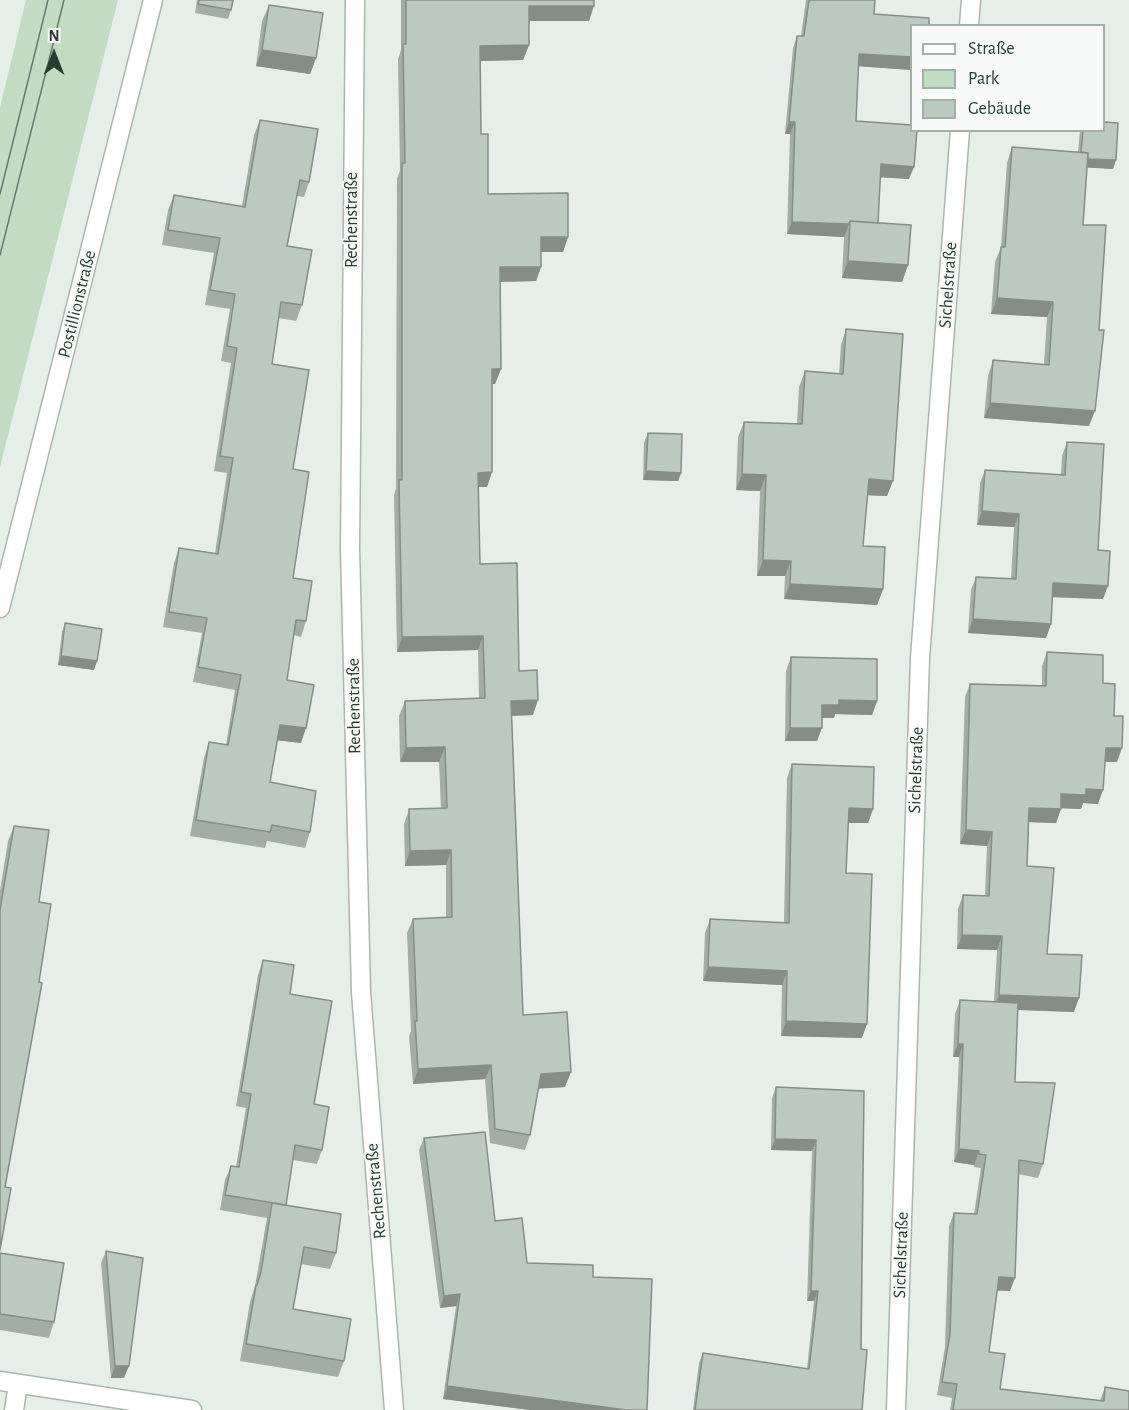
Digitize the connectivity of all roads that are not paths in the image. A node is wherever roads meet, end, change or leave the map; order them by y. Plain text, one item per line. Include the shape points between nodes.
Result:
1 (153, 0) edge
2 (355, 0) edge
3 (971, 0) edge
4 (969, 24) edge
5 (960, 132) edge
6 (0, 609) edge
7 (9, 1382) edge
8 (14, 1410) edge
9 (192, 1410) edge
10 (394, 1410) edge
11 (896, 1410) edge

1 - 6 street, Postillionstraße
2 - 10 street, Rechenstraße via 350,548 361,992
3 - 4 street
5 - 11 street, Sichelstraße via 920,657
7 - 8 street
7 - 9 street

